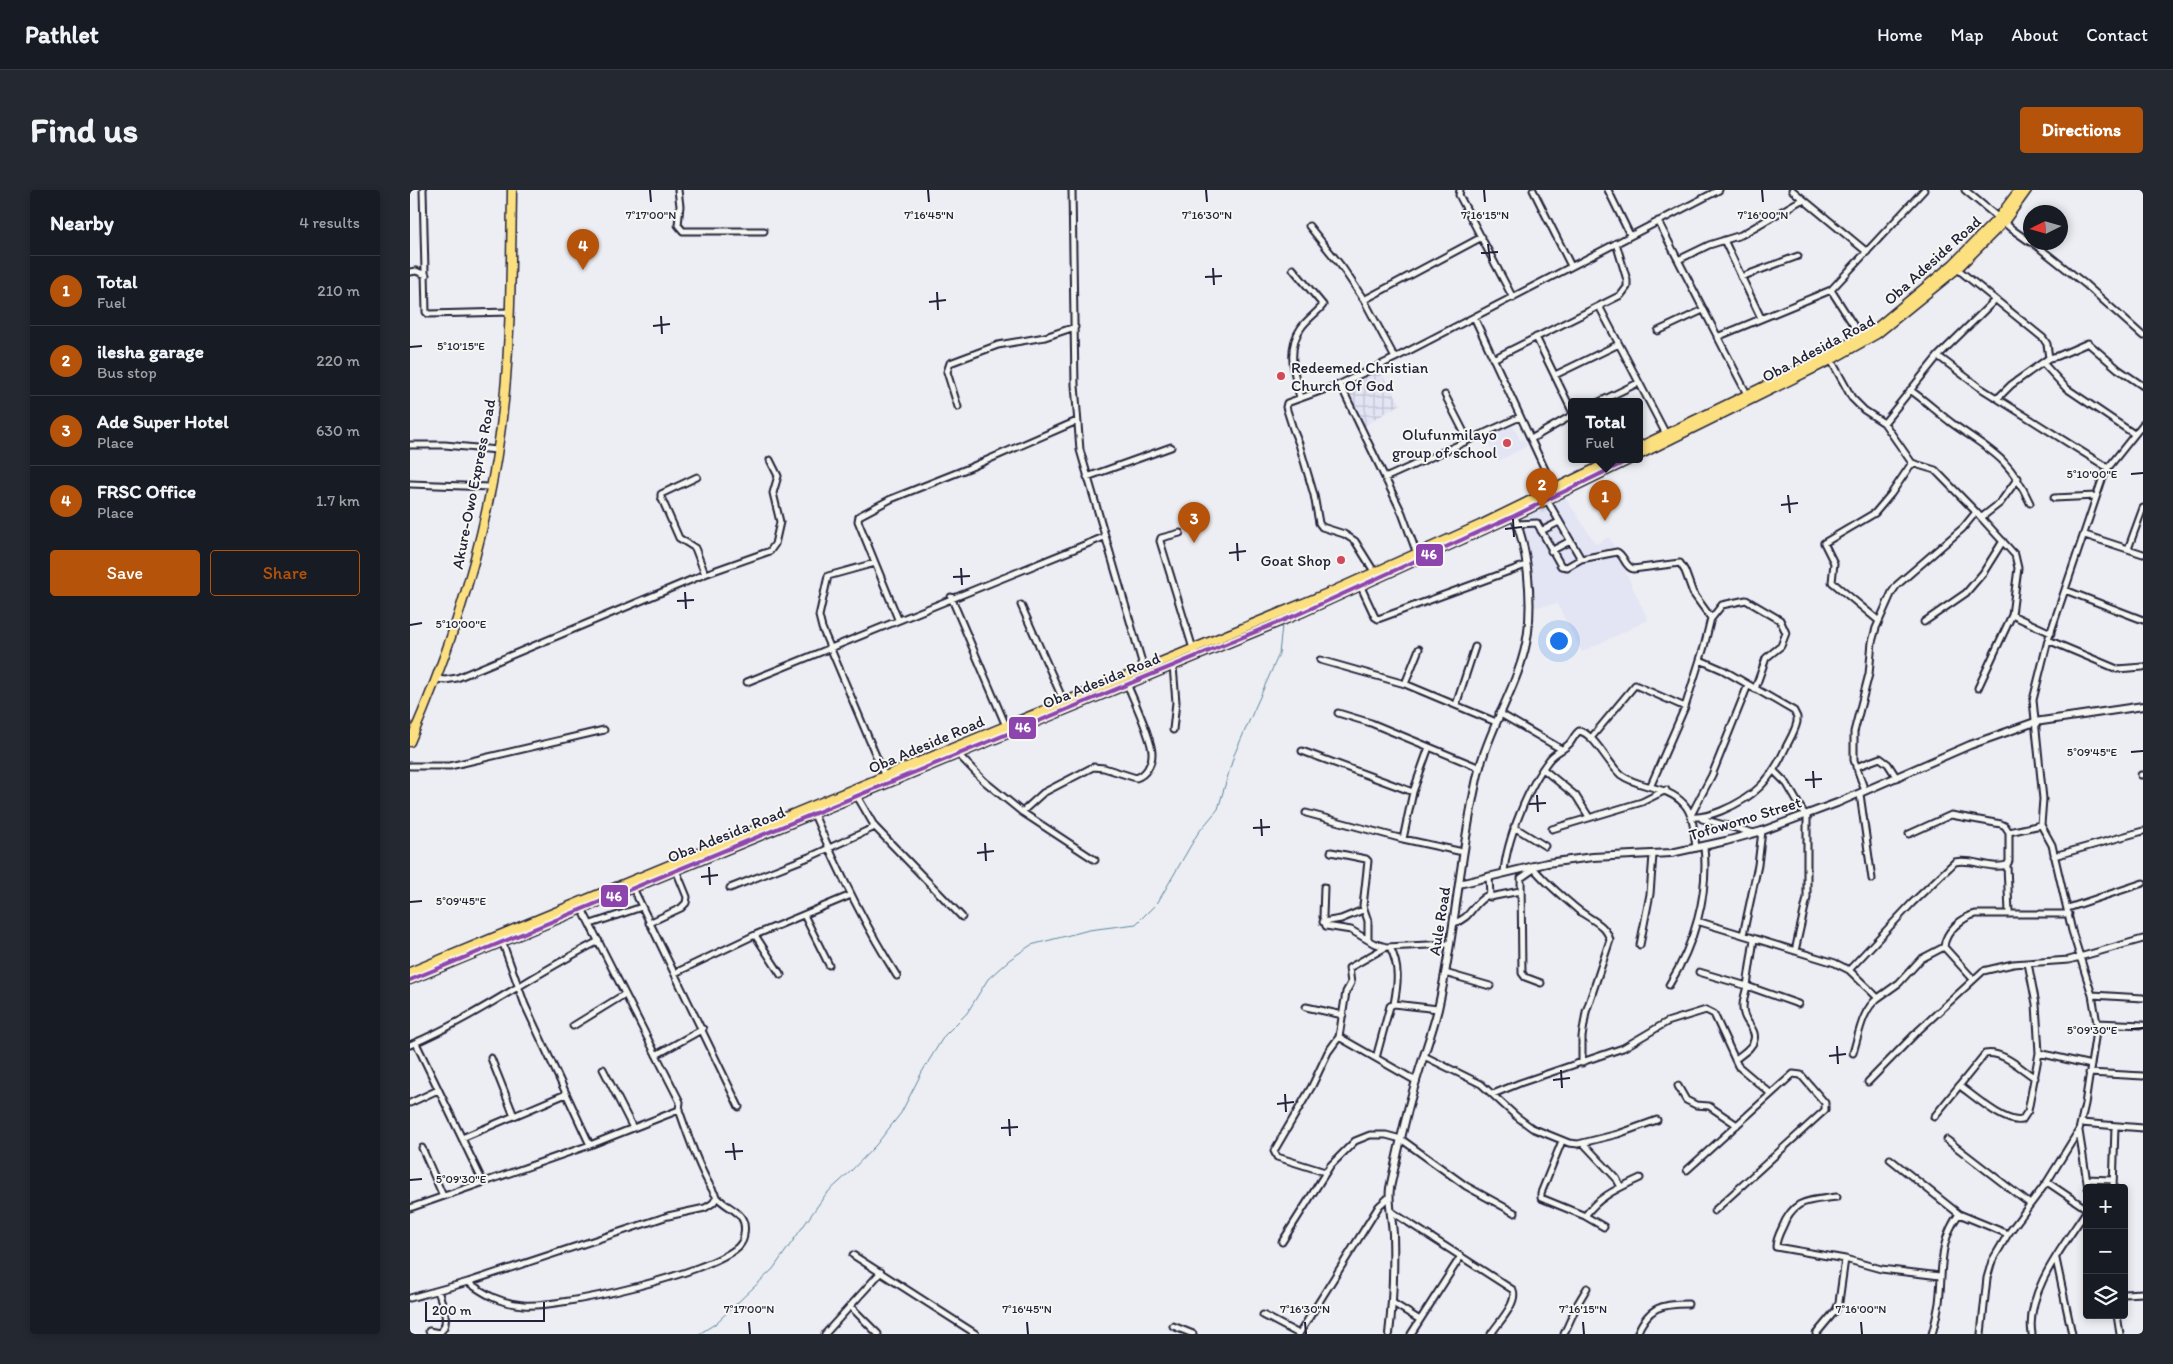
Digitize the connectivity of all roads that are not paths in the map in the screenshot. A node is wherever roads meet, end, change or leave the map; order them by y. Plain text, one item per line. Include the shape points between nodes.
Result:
1 (423, 190) edge
2 (512, 190) edge
3 (678, 190) edge
4 (1072, 190) edge
5 (1460, 190) edge
6 (1533, 190) edge
7 (1608, 190) edge
8 (1719, 190) edge
9 (1792, 190) edge
10 (1924, 190) edge
11 (1965, 190) edge
12 (2019, 190) edge
13 (2028, 190) edge
14 (1803, 199) junction
15 (2002, 219) junction
16 (1658, 221) junction
17 (1309, 226) dead end
18 (764, 231) dead end
19 (1630, 236) junction
20 (2023, 236) edge
21 (1482, 237) junction
22 (1724, 240) junction
23 (1616, 243) junction
24 (2041, 250) edge
25 (1867, 252) junction
26 (1798, 256) dead end
27 (1678, 260) junction
28 (1570, 266) junction
29 (1955, 266) junction
30 (1293, 269) dead end
31 (410, 272) edge
32 (426, 275) junction
33 (1741, 277) junction
34 (1830, 290) junction
35 (1513, 298) junction
36 (1364, 300) junction
37 (1995, 300) junction
38 (1599, 306) junction
39 (1703, 310) junction
40 (510, 312) junction
41 (1474, 317) junction
42 (1760, 318) junction
43 (1075, 328) junction
44 (1658, 331) dead end
45 (2143, 336) edge
46 (1717, 337) junction
47 (1861, 337) junction
48 (1536, 338) junction
49 (1619, 344) junction
50 (1938, 356) junction
51 (1395, 358) junction
52 (2049, 358) junction
53 (1494, 359) junction
54 (1831, 360) junction
55 (2043, 363) junction
56 (1555, 375) junction
57 (1638, 383) junction
58 (1340, 384) junction
59 (2143, 386) edge
60 (1910, 390) junction
61 (1759, 392) junction
62 (1445, 394) dead end
63 (1747, 394) junction
64 (1300, 398) junction
65 (1607, 398) edge
66 (1998, 398) junction
67 (1568, 403) edge
68 (958, 407) dead end
69 (1520, 417) junction
70 (1568, 418) edge
71 (1076, 421) junction
72 (1884, 423) junction
73 (2143, 424) edge
74 (1666, 434) junction
75 (2134, 434) junction
76 (1531, 439) junction
77 (1468, 440) junction
78 (1653, 444) junction
79 (410, 445) edge
80 (1643, 446) edge
81 (1171, 447) dead end
82 (497, 450) junction
83 (1643, 452) edge
84 (770, 460) dead end
85 (1607, 463) edge
86 (1623, 463) edge
87 (1912, 463) junction
88 (2108, 468) junction
89 (696, 477) dead end
90 (1087, 478) junction
91 (1385, 478) junction
92 (2018, 478) junction
93 (410, 484) edge
94 (490, 487) junction
95 (1554, 489) junction
96 (2096, 496) junction
97 (2054, 498) dead end
98 (1547, 500) junction
99 (2030, 502) dead end
100 (2143, 508) edge
101 (1976, 512) junction
102 (1514, 516) junction
103 (1982, 517) junction
104 (1559, 522) junction
105 (1518, 524) junction
106 (1541, 531) junction
107 (1180, 533) dead end
108 (2085, 535) junction
109 (1104, 536) junction
110 (2003, 541) junction
111 (1570, 542) junction
112 (2128, 549) junction
113 (1551, 551) junction
114 (1417, 554) junction
115 (2143, 554) edge
116 (1581, 559) junction
117 (875, 563) junction
118 (1526, 565) junction
119 (1375, 573) junction
120 (705, 574) junction
121 (1361, 586) junction
122 (2065, 590) junction
123 (1337, 593) junction
124 (951, 598) junction
125 (1021, 605) dead end
126 (2012, 615) junction
127 (898, 619) junction
128 (1711, 619) junction
129 (2143, 620) edge
130 (1879, 621) junction
131 (1924, 622) dead end
132 (2051, 633) junction
133 (2048, 640) junction
134 (1475, 646) dead end
135 (831, 648) junction
136 (1419, 649) dead end
137 (1194, 653) junction
138 (1320, 660) dead end
139 (1700, 660) junction
140 (1173, 666) junction
141 (2143, 667) edge
142 (1144, 669) junction
143 (436, 679) junction
144 (747, 682) dead end
145 (1128, 684) junction
146 (1405, 684) junction
147 (1748, 685) junction
148 (1978, 688) dead end
149 (1755, 689) junction
150 (1064, 702) junction
151 (1456, 705) junction
152 (2143, 706) edge
153 (1685, 707) junction
154 (1338, 713) dead end
155 (1499, 713) junction
156 (1496, 722) junction
157 (2035, 722) junction
158 (1006, 726) junction
159 (604, 730) dead end
160 (1173, 730) dead end
161 (1591, 738) junction
162 (410, 742) edge
163 (1429, 747) junction
164 (1561, 749) junction
165 (956, 751) junction
166 (1302, 751) dead end
167 (410, 766) edge
168 (1856, 767) junction
169 (1480, 768) junction
170 (1542, 769) junction
171 (1774, 771) junction
172 (882, 775) junction
173 (1897, 778) junction
174 (1651, 786) junction
175 (1666, 790) junction
176 (1413, 792) junction
177 (1862, 793) junction
178 (857, 796) junction
179 (812, 810) junction
180 (1022, 812) junction
181 (1306, 813) dead end
182 (1806, 815) junction
183 (1691, 816) junction
184 (1589, 817) junction
185 (1700, 818) junction
186 (2042, 825) junction
187 (875, 827) junction
188 (1514, 827) junction
189 (1552, 829) dead end
190 (2143, 831) edge
191 (1758, 832) junction
192 (2009, 832) junction
193 (1909, 834) dead end
194 (1403, 839) junction
195 (1545, 846) dead end
196 (1704, 847) junction
197 (829, 848) junction
198 (1696, 848) junction
199 (1331, 852) dead end
200 (1463, 852) junction
201 (708, 853) junction
202 (1652, 855) junction
203 (2054, 856) junction
204 (1095, 860) dead end
205 (2007, 865) junction
206 (1533, 868) junction
207 (676, 870) junction
208 (1504, 873) junction
209 (1489, 876) junction
210 (1872, 879) dead end
211 (2143, 883) edge
212 (1459, 884) junction
213 (1324, 887) dead end
214 (633, 888) junction
215 (730, 888) dead end
216 (1520, 891) junction
217 (851, 895) junction
218 (1488, 895) junction
219 (642, 907) junction
220 (2068, 908) junction
221 (582, 909) junction
222 (1364, 910) junction
223 (2009, 913) junction
224 (2069, 914) junction
225 (804, 915) junction
226 (962, 916) dead end
227 (1697, 921) junction
228 (1323, 922) junction
229 (649, 923) junction
230 (1454, 923) junction
231 (591, 924) junction
232 (755, 935) junction
233 (1743, 936) junction
234 (2143, 939) edge
235 (1368, 940) junction
236 (1754, 940) junction
237 (502, 941) junction
238 (600, 941) junction
239 (1450, 944) junction
240 (1640, 945) dead end
241 (1388, 947) junction
242 (1944, 947) junction
243 (1795, 951) junction
244 (2080, 957) junction
245 (2028, 963) junction
246 (830, 965) dead end
247 (1849, 970) junction
248 (410, 972) edge
249 (675, 972) junction
250 (1699, 972) dead end
251 (1445, 973) junction
252 (781, 975) dead end
253 (897, 976) dead end
254 (1973, 978) junction
255 (410, 980) edge
256 (1541, 983) dead end
257 (1669, 985) dead end
258 (1490, 986) dead end
259 (1747, 986) junction
260 (518, 988) junction
261 (625, 994) junction
262 (2092, 995) junction
263 (1878, 998) junction
264 (2143, 998) edge
265 (1394, 1004) junction
266 (1798, 1004) dead end
267 (1306, 1007) dead end
268 (1438, 1009) junction
269 (1343, 1015) junction
270 (2098, 1023) junction
271 (2143, 1025) edge
272 (573, 1026) dead end
273 (703, 1029) junction
274 (1339, 1037) junction
275 (416, 1043) junction
276 (410, 1045) edge
277 (1852, 1053) dead end
278 (2039, 1053) junction
279 (656, 1054) junction
280 (1424, 1056) junction
281 (491, 1058) dead end
282 (1376, 1058) junction
283 (1735, 1060) junction
284 (1582, 1063) junction
285 (2091, 1065) junction
286 (603, 1069) dead end
287 (2089, 1073) junction
288 (2143, 1076) edge
289 (2035, 1078) junction
290 (1416, 1081) junction
291 (1868, 1082) dead end
292 (1678, 1086) dead end
293 (1960, 1086) junction
294 (438, 1090) junction
295 (1770, 1093) junction
296 (566, 1094) junction
297 (1493, 1094) junction
298 (410, 1103) edge
299 (739, 1107) dead end
300 (679, 1110) junction
301 (514, 1116) junction
302 (1934, 1117) dead end
303 (1657, 1120) dead end
304 (2081, 1123) junction
305 (1738, 1125) junction
306 (2115, 1127) junction
307 (633, 1128) junction
308 (2143, 1128) edge
309 (2079, 1130) junction
310 (462, 1138) junction
311 (1401, 1140) junction
312 (1562, 1140) junction
313 (1947, 1140) dead end
314 (1583, 1143) junction
315 (590, 1145) junction
316 (422, 1148) dead end
317 (1890, 1159) dead end
318 (1687, 1170) dead end
319 (1325, 1172) junction
320 (1640, 1178) dead end
321 (2087, 1179) junction
322 (2112, 1180) junction
323 (483, 1182) junction
324 (2047, 1182) junction
325 (2088, 1184) edge
326 (2112, 1184) edge
327 (1621, 1187) junction
328 (443, 1196) junction
329 (717, 1197) junction
330 (1388, 1197) junction
331 (1837, 1197) dead end
332 (2030, 1204) junction
333 (2083, 1207) edge
334 (410, 1208) edge
335 (1714, 1211) dead end
336 (1392, 1212) junction
337 (1515, 1213) dead end
338 (1960, 1214) junction
339 (1585, 1216) junction
340 (2083, 1216) edge
341 (1604, 1227) dead end
342 (2008, 1234) junction
343 (1282, 1242) dead end
344 (853, 1254) dead end
345 (1461, 1256) junction
346 (2056, 1258) junction
347 (1844, 1259) junction
348 (881, 1272) junction
349 (1940, 1276) junction
350 (468, 1282) junction
351 (1587, 1288) dead end
352 (438, 1291) junction
353 (2143, 1293) edge
354 (2128, 1294) edge
355 (410, 1298) edge
356 (1393, 1303) junction
357 (1688, 1304) dead end
358 (850, 1306) junction
359 (1263, 1315) dead end
360 (2118, 1319) edge
361 (1420, 1320) junction
362 (1173, 1326) dead end
363 (429, 1331) dead end
364 (825, 1334) edge
365 (878, 1334) edge
366 (976, 1334) edge
367 (1193, 1334) edge
368 (1299, 1334) edge
369 (1389, 1334) edge
370 (1411, 1334) edge
371 (1491, 1334) edge
372 (1564, 1334) edge
373 (1637, 1334) edge
374 (1816, 1334) edge
375 (1932, 1334) edge
376 (1981, 1334) edge
377 (2032, 1334) edge
378 (2072, 1334) edge
379 (2120, 1334) edge

1 - 32 street
2 - 40 main road, Akure-Owo Express Road
3 - 18 street via 678,225 682,231
4 - 43 street
5 - 21 street via 1459,195
6 - 28 street
7 - 19 street
8 - 16 street
9 - 14 street
10 - 25 street
11 - 15 street
12 - 15 main road, Oba Adeside Road
13 - 15 main road, Oba Adesida Road
14 - 22 street via 1749,230
14 - 25 street
15 - 20 street
15 - 29 main road, Oba Adesida Road
16 - 19 street
16 - 27 street
17 - 36 street
19 - 23 street
21 - 35 street
21 - 36 street
22 - 27 street
22 - 33 street
23 - 28 street
23 - 38 street via 1627,287 1621,295
24 - 45 street
25 - 34 street
26 - 33 street
27 - 39 street
28 - 35 street
29 - 37 street
29 - 47 main road, Oba Adeside Road
29 - 54 main road, Oba Adesida Road via 1878,334
30 - 64 street via 1322,304 1298,334 1292,359
31 - 32 street
32 - 40 street via 425,311 428,314
33 - 42 street
34 - 42 street
34 - 47 street
35 - 41 street
36 - 51 street
37 - 50 street
37 - 52 street via 2042,338 2047,344
38 - 48 street
38 - 49 street
39 - 44 street
39 - 46 street
40 - 82 main road, Akure-Owo Express Road
41 - 51 street
41 - 53 street
42 - 46 street
43 - 68 street via 1046,337 998,345 950,363 947,372
43 - 71 street
46 - 63 street
47 - 61 main road, Oba Adeside Road
48 - 53 street
48 - 56 street
49 - 56 street
49 - 57 street
50 - 60 street
50 - 66 street
51 - 58 street
52 - 55 street
52 - 59 street via 2088,343
53 - 69 street
54 - 61 main road, Oba Adesida Road
54 - 72 street via 1852,398
55 - 66 street
55 - 75 street via 2066,388
56 - 67 street
57 - 65 street
57 - 74 street
58 - 64 street
58 - 91 street
60 - 72 street
60 - 92 street via 1995,453
61 - 63 main road, Oba Adeside Road
61 - 78 main road, Oba Adesida Road
62 - 77 street
63 - 74 main road, Oba Adeside Road
64 - 119 street via 1287,403 1286,407 1314,495 1318,524 1356,541
66 - 88 street
69 - 76 street
69 - 77 street
70 - 76 street
71 - 90 street
71 - 117 street via 891,499 859,516 858,521
72 - 87 street
73 - 75 street
74 - 78 main road, Oba Adeside Road
75 - 88 street
76 - 95 street
77 - 91 street
78 - 80 main road, Oba Adeside Road
78 - 83 main road, Oba Adesida Road
79 - 82 street
81 - 90 street
82 - 94 main road, Akure-Owo Express Road
84 - 120 street via 778,474 773,493 780,517 772,548
85 - 95 main road
86 - 98 main road, Oba Adesida Road
87 - 101 street via 1934,470
87 - 130 street via 1875,513 1824,543 1834,563 1832,582
88 - 96 street
89 - 120 street via 661,496 679,538 695,548
90 - 109 street
91 - 114 street
92 - 99 street
92 - 103 street via 2000,503
93 - 94 street
94 - 143 main road, Akure-Owo Express Road via 471,572
95 - 114 main road
96 - 97 street
96 - 108 street
98 - 102 main road, Oba Adesida Road
98 - 104 street
100 - 112 street
101 - 103 street
101 - 130 street via 1963,528 1897,585
102 - 105 street, Aule Road
102 - 121 main road, Oba Adesida Road
103 - 110 street
104 - 106 street
104 - 111 street
105 - 106 street via 1536,522
105 - 118 street, Aule Road
106 - 113 street
107 - 137 street via 1160,541
108 - 112 street
108 - 122 street
109 - 124 street
109 - 142 street
110 - 126 street via 2015,554 2018,568
110 - 131 street via 1966,593
111 - 113 street
111 - 116 street
112 - 115 street
113 - 116 street via 1563,567
114 - 119 main road
116 - 128 street via 1617,552 1633,569 1680,563 1693,593
117 - 127 street
117 - 135 street via 827,577 819,620
118 - 121 street via 1378,619
118 - 155 street, Aule Road via 1530,612 1528,634 1517,672
119 - 123 main road
120 - 143 street via 457,678
121 - 123 main road, Oba Adesida Road
122 - 129 street
122 - 132 street
123 - 137 main road, Oba Adesida Road
124 - 127 street
124 - 158 street
125 - 150 street
126 - 132 street
126 - 148 street
127 - 135 street
128 - 139 street
128 - 149 street via 1722,605 1746,600 1783,624 1786,633 1782,643 1766,658
130 - 168 street via 1854,732
132 - 133 street
133 - 141 street via 2117,669
133 - 157 street via 2033,700
134 - 151 street
135 - 144 street
135 - 172 street
136 - 146 street
137 - 140 main road, Oba Adesida Road
137 - 142 main road, Oba Adeside Road
138 - 146 street
139 - 147 street
139 - 153 street
140 - 145 main road, Oba Adesida Road
140 - 160 street via 1176,702
142 - 150 main road, Oba Adeside Road
143 - 162 main road, Akure-Owo Express Road
145 - 165 main road, Oba Adesida Road
145 - 180 street via 1152,748 1150,765 1145,773 1136,778 1093,767 1043,793
146 - 151 street
147 - 149 street
147 - 183 street via 1712,775
149 - 171 street via 1794,711 1797,717 1796,726
150 - 158 main road, Oba Adeside Road
151 - 156 street
152 - 157 street, Tofowomo Street
153 - 161 street via 1635,685
153 - 174 street
154 - 163 street
155 - 156 street, Aule Road
155 - 164 street
156 - 169 street, Aule Road
157 - 173 street, Tofowomo Street via 1970,745
157 - 186 street via 2043,799
158 - 165 main road, Oba Adeside Road
159 - 167 street via 450,766
161 - 164 street via 1579,731 1570,744
161 - 174 street via 1624,776
163 - 169 street
163 - 176 street
164 - 170 street
165 - 172 main road, Oba Adeside Road
165 - 178 main road, Oba Adesida Road
165 - 180 street
166 - 176 street
168 - 173 street via 1880,758
168 - 177 street
169 - 200 street, Aule Road
170 - 184 street via 1576,796
170 - 188 street
171 - 182 street via 1787,784
171 - 185 street via 1744,800
172 - 179 main road, Oba Adeside Road
173 - 177 street, Tofowomo Street
174 - 175 street
175 - 183 street via 1684,804
175 - 184 street via 1642,802
176 - 194 street
177 - 182 street, Tofowomo Street
177 - 210 street
178 - 179 main road, Oba Adesida Road
178 - 187 street
179 - 197 street
179 - 201 main road, Oba Adesida Road
180 - 204 street
181 - 194 street
182 - 191 street, Tofowomo Street
182 - 243 street via 1808,898
183 - 185 street
183 - 198 street
184 - 189 street
185 - 191 street
186 - 192 street
186 - 203 street
187 - 197 street
187 - 226 street
188 - 195 street
188 - 208 street via 1506,852
190 - 203 street
191 - 196 street, Tofowomo Street
191 - 233 street via 1758,865
192 - 193 street via 2002,824 1951,815
192 - 205 street
194 - 200 street
196 - 198 street, Tofowomo Street
196 - 227 street via 1705,877
197 - 215 street
197 - 217 street
198 - 202 street, Tofowomo Street
199 - 222 street via 1368,860
200 - 212 street, Aule Road
201 - 207 main road, Oba Adesida Road
201 - 248 main road
202 - 206 street, Tofowomo Street via 1593,857
202 - 240 street via 1652,883
203 - 220 street
205 - 223 street
205 - 247 street via 1997,867 1956,862
206 - 208 street, Tofowomo Street
206 - 216 street via 1522,877
206 - 284 street via 1575,907 1602,926 1610,940 1586,1012
207 - 214 main road, Oba Adesida Road
207 - 229 street via 687,897 686,903
208 - 209 street, Tofowomo Street
209 - 212 street, Tofowomo Street
209 - 218 street
211 - 220 street
212 - 230 street, Aule Road
213 - 228 street
214 - 219 street
214 - 221 main road, Oba Adesida Road
216 - 218 street
216 - 256 street via 1522,975
217 - 225 street
217 - 253 street
218 - 230 street via 1467,917
219 - 229 street
219 - 231 street
220 - 224 street
221 - 231 street
221 - 237 main road, Oba Adesida Road
222 - 228 street
222 - 235 street
223 - 224 street
223 - 242 street via 1968,916 1949,934
224 - 244 street
225 - 232 street
225 - 246 street
227 - 233 street
227 - 257 street via 1684,958
228 - 235 street via 1326,926 1351,930
229 - 249 street
230 - 239 street, Aule Road
231 - 238 street
232 - 249 street
232 - 252 street
233 - 236 street
234 - 244 street
235 - 241 street
236 - 243 street
236 - 259 street
237 - 255 main road, Oba Adesida Road
237 - 260 street
238 - 260 street via 558,962
238 - 261 street
239 - 241 street
239 - 251 street, Aule Road
241 - 265 street via 1396,958 1398,969
241 - 269 street via 1349,968 1351,983 1346,992
242 - 254 street
242 - 263 street via 1921,959 1899,983
243 - 247 street
244 - 245 street
244 - 262 street
245 - 254 street via 1990,968
245 - 278 street via 2036,1004
247 - 263 street
249 - 273 street
250 - 259 street
251 - 258 street
251 - 268 street, Aule Road
254 - 291 street
259 - 266 street
259 - 283 street via 1743,1013 1753,1030 1754,1040
260 - 275 street
260 - 296 street
261 - 272 street
261 - 279 street
262 - 264 street
262 - 270 street
263 - 277 street via 1866,1013
265 - 268 street
265 - 282 street via 1388,1011
267 - 269 street
268 - 280 street, Aule Road
269 - 274 street
270 - 271 street
270 - 285 street
273 - 279 street
273 - 299 street
274 - 282 street
274 - 319 street via 1274,1152 1277,1157
275 - 276 street
275 - 294 street
278 - 285 street
278 - 289 street
279 - 300 street via 680,1102
280 - 290 street, Aule Road
280 - 297 street via 1472,1079
281 - 301 street
282 - 290 street
283 - 284 street via 1714,1014 1706,1010 1667,1022 1623,1048
283 - 295 street via 1744,1072
284 - 297 street
285 - 287 street
286 - 307 street
287 - 288 street
287 - 304 street
289 - 293 street via 1991,1052 1980,1058
289 - 293 street via 2028,1111 2017,1121 2006,1118
290 - 311 street, Aule Road
292 - 305 street via 1686,1100 1709,1106
293 - 302 street
294 - 298 street
294 - 310 street
295 - 305 street
295 - 335 street via 1798,1073 1826,1108
296 - 301 street
296 - 315 street
297 - 312 street via 1523,1122
300 - 307 street
300 - 329 street via 698,1160
301 - 310 street
303 - 314 street
304 - 306 street
304 - 309 street
305 - 318 street
306 - 308 street
306 - 322 street
307 - 315 street
309 - 321 street
309 - 324 street
310 - 323 street
311 - 319 street via 1378,1134 1362,1137 1341,1153
311 - 330 street, Aule Road
311 - 337 street via 1466,1186
312 - 314 street
312 - 339 street via 1541,1198
313 - 332 street
314 - 327 street
315 - 323 street
316 - 328 street
317 - 338 street
319 - 343 street
320 - 327 street
321 - 322 street
321 - 325 street
322 - 326 street
323 - 328 street
324 - 332 street
324 - 333 street
327 - 339 street via 1598,1201
328 - 334 street
329 - 350 street via 705,1208 668,1216
329 - 350 street via 744,1221 742,1242 727,1254 685,1272 569,1302 525,1306 502,1302
330 - 336 street, Aule Road
330 - 368 street via 1379,1206
331 - 347 street via 1804,1201 1794,1207 1775,1245 1777,1248
332 - 342 street
336 - 345 street
336 - 356 street, Aule Road
338 - 342 street
338 - 349 street via 1942,1253
339 - 341 street
340 - 346 street
342 - 376 street via 1992,1261 1987,1278
344 - 348 street
345 - 361 street
345 - 371 street via 1509,1287 1514,1294 1513,1302
346 - 377 street via 2038,1291 2032,1310
346 - 378 street
347 - 349 street via 1881,1269
347 - 374 street via 1839,1302
348 - 358 street
348 - 366 street
349 - 375 street via 1939,1304
350 - 352 street
351 - 372 street
352 - 355 street
352 - 363 street via 446,1324 439,1333
353 - 354 street
356 - 361 street
356 - 369 street, Aule Road
357 - 373 street via 1666,1305 1652,1311 1642,1321
358 - 364 street
358 - 365 street
359 - 368 street
360 - 379 street
361 - 370 street
362 - 367 street

